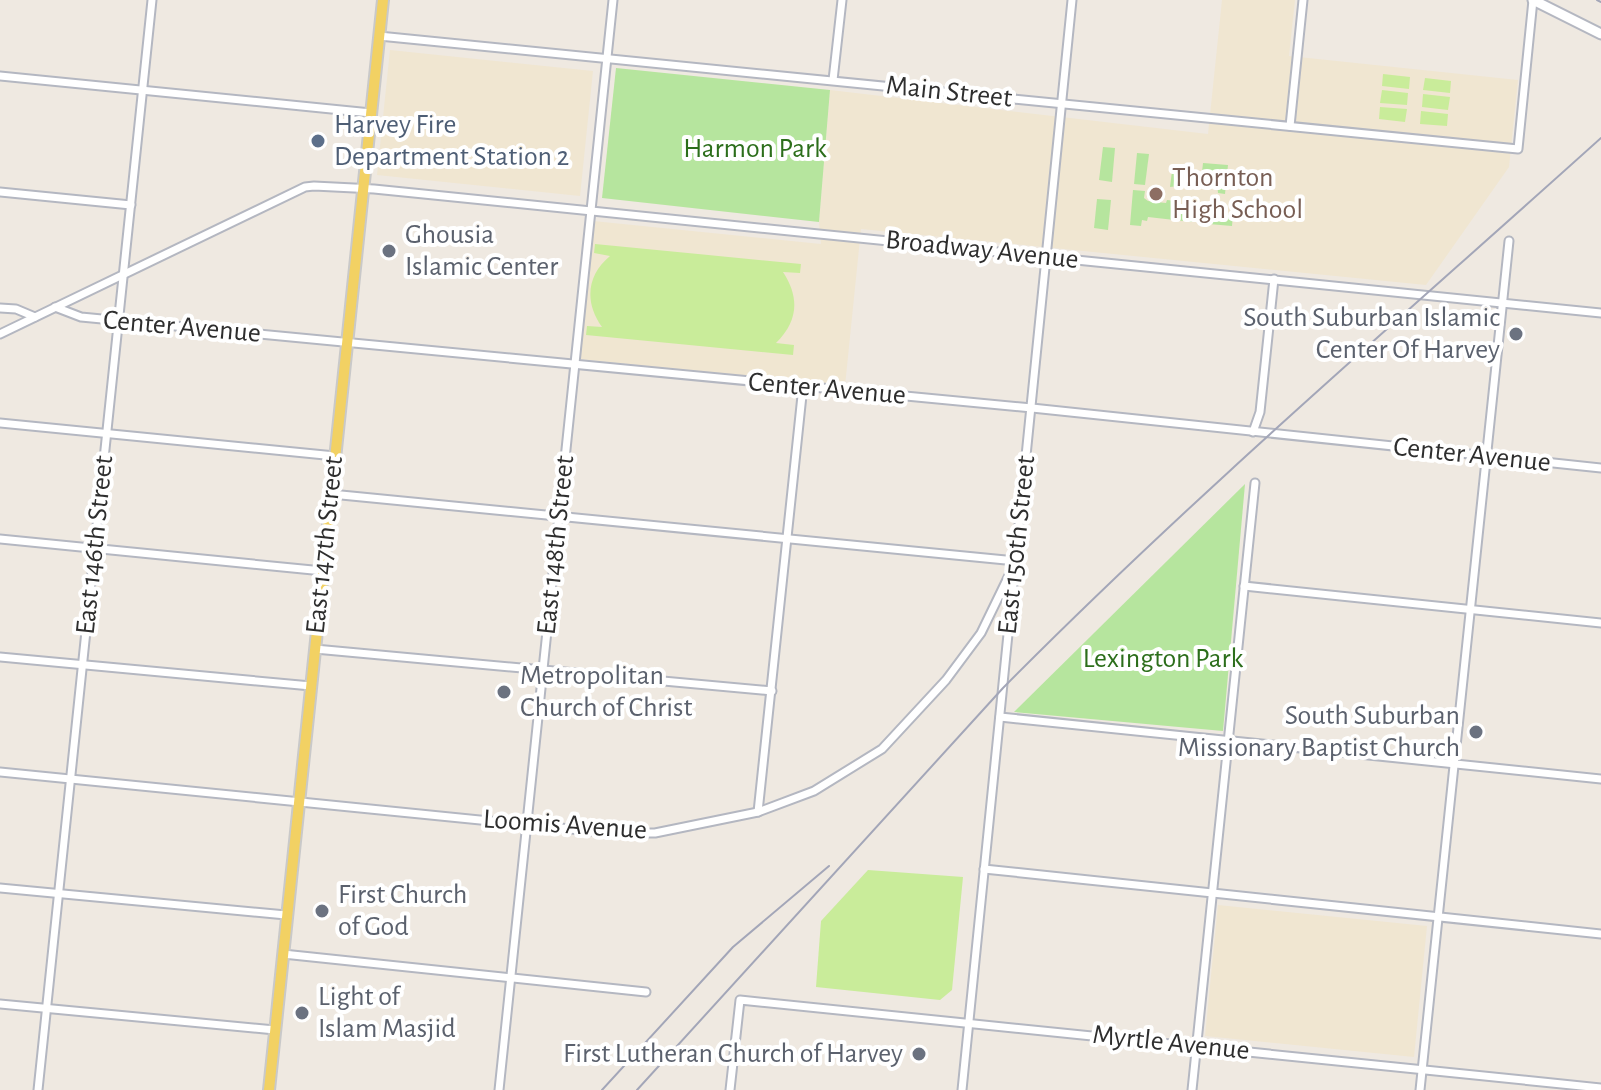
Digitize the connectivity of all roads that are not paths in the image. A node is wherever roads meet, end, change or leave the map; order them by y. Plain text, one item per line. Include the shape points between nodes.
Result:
1 (152, 0) edge
2 (383, 0) edge
3 (613, 0) edge
4 (842, 0) edge
5 (1072, 0) edge
6 (1303, 0) edge
7 (1533, 0) edge
8 (1601, 34) edge
9 (379, 36) junction
10 (607, 57) junction
11 (0, 76) edge
12 (833, 80) junction
13 (142, 91) junction
14 (1061, 103) junction
15 (371, 113) junction
16 (1290, 126) junction
17 (364, 188) junction
18 (0, 192) edge
19 (131, 205) junction
20 (591, 211) junction
21 (1509, 241) dead end
22 (1045, 257) junction
23 (123, 274) junction
24 (1274, 279) junction
25 (1502, 303) junction
26 (55, 307) junction
27 (0, 308) edge
28 (1601, 313) edge
29 (35, 317) junction
30 (118, 321) junction
31 (0, 334) edge
32 (346, 342) junction
33 (575, 364) junction
34 (803, 386) junction
35 (1032, 408) junction
36 (0, 423) edge
37 (1253, 432) junction
38 (106, 434) junction
39 (335, 456) junction
40 (1486, 456) junction
41 (1601, 468) edge
42 (1255, 483) dead end
43 (331, 494) junction
44 (560, 517) junction
45 (0, 539) edge
46 (787, 540) junction
47 (94, 548) junction
48 (1016, 561) junction
49 (323, 571) junction
50 (1244, 586) junction
51 (1470, 609) junction
52 (1601, 623) edge
53 (315, 649) junction
54 (0, 657) edge
55 (82, 665) junction
56 (542, 670) junction
57 (311, 686) junction
58 (772, 691) junction
59 (1000, 717) junction
60 (1228, 740) junction
61 (1454, 764) junction
62 (0, 772) edge
63 (70, 779) junction
64 (1601, 779) edge
65 (299, 800) junction
66 (758, 812) junction
67 (526, 824) junction
68 (984, 869) junction
69 (0, 888) edge
70 (1213, 893) junction
71 (58, 894) junction
72 (286, 915) junction
73 (1438, 916) junction
74 (1601, 934) edge
75 (283, 954) junction
76 (510, 977) junction
77 (646, 992) dead end
78 (0, 1004) edge
79 (46, 1008) junction
80 (968, 1022) junction
81 (275, 1030) junction
82 (1197, 1046) junction
83 (1422, 1070) junction
84 (1601, 1088) edge
85 (38, 1090) edge
86 (269, 1090) edge
87 (499, 1090) edge
88 (730, 1090) edge
89 (962, 1090) edge
90 (1192, 1090) edge
91 (1420, 1090) edge

1 - 13 street, East 146th Street
2 - 9 main road, East 147th Street
3 - 10 street, East 148th Street
4 - 12 street
5 - 14 street, East 150th Street
6 - 16 street
7 - 8 street
7 - 16 street, Main Street via 1518,149
9 - 10 street, Main Street
9 - 15 main road, East 147th Street
10 - 12 street, Main Street
10 - 20 street, East 148th Street
11 - 13 street
12 - 14 street, Main Street
13 - 15 street
13 - 19 street, East 146th Street
14 - 16 street, Main Street
14 - 22 street, East 150th Street
15 - 17 main road, East 147th Street
17 - 20 street, Broadway Avenue
17 - 23 street, Broadway Avenue via 305,187
17 - 32 main road, East 147th Street
18 - 19 street
19 - 23 street, East 146th Street
20 - 22 street, Broadway Avenue
20 - 33 street, East 148th Street
21 - 25 street
22 - 24 street, Broadway Avenue
22 - 35 street, East 150th Street
23 - 26 street, Broadway Avenue
23 - 30 street, East 146th Street
24 - 25 street, Broadway Avenue
24 - 37 street via 1260,412
25 - 28 street, Broadway Avenue
25 - 40 street
26 - 29 street, Broadway Avenue
26 - 30 street, Center Avenue via 81,317
27 - 29 street
29 - 31 street, Broadway Avenue
30 - 32 street, Center Avenue
30 - 38 street, East 146th Street
32 - 33 street, Center Avenue
32 - 39 main road, East 147th Street
33 - 34 street, Center Avenue
33 - 44 street, East 148th Street
34 - 35 street, Center Avenue
34 - 46 street
35 - 37 street, Center Avenue
35 - 48 street, East 150th Street
36 - 38 street
37 - 40 street, Center Avenue
38 - 39 street
38 - 47 street, East 146th Street
39 - 43 main road, East 147th Street
40 - 41 street, Center Avenue
40 - 51 street
42 - 50 street
43 - 44 street
43 - 49 main road, East 147th Street
44 - 46 street
44 - 56 street, East 148th Street
45 - 47 street
46 - 48 street
46 - 58 street
47 - 49 street
47 - 55 street, East 146th Street
48 - 59 street, East 150th Street
48 - 66 street, Loomis Avenue via 981,633 882,749 814,791
49 - 53 main road, East 147th Street
50 - 51 street
50 - 60 street
51 - 52 street
51 - 61 street
53 - 56 street
53 - 57 main road, East 147th Street
54 - 55 street
55 - 57 street
55 - 63 street, East 146th Street
56 - 58 street
56 - 67 street, East 148th Street
57 - 65 main road, East 147th Street
58 - 66 street
59 - 60 street
59 - 68 street, East 150th Street
60 - 61 street
60 - 70 street
61 - 64 street
61 - 73 street
62 - 63 street, Loomis Avenue
63 - 65 street, Loomis Avenue
63 - 71 street, East 146th Street
65 - 67 street, Loomis Avenue
65 - 72 main road, East 147th Street
66 - 67 street, Loomis Avenue via 655,833
67 - 76 street, East 148th Street
68 - 70 street
68 - 80 street, East 150th Street
69 - 71 street
70 - 73 street
70 - 82 street
71 - 72 street
71 - 79 street, East 146th Street
72 - 75 main road, East 147th Street
73 - 74 street
73 - 83 street
75 - 76 street
75 - 81 main road, East 147th Street
76 - 77 street
76 - 87 street, East 148th Street
78 - 79 street
79 - 81 street
79 - 85 street, East 146th Street
80 - 82 street, Myrtle Avenue
80 - 88 street, Myrtle Avenue via 740,1000
80 - 89 street, East 150th Street
81 - 86 main road, East 147th Street
82 - 83 street, Myrtle Avenue
82 - 90 street
83 - 84 street, Myrtle Avenue
83 - 91 street

